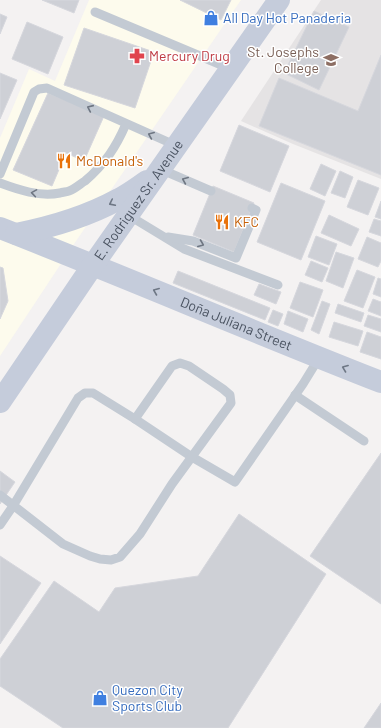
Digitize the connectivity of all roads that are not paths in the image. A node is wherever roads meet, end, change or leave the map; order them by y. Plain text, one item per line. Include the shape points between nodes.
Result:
1 (279, 0) edge
2 (95, 12) dead end
3 (231, 69) junction
4 (126, 124) junction
5 (177, 146) junction
6 (158, 172) junction
7 (0, 174) edge
8 (0, 183) edge
9 (211, 191) dead end
10 (252, 208) dead end
11 (128, 215) junction
12 (8, 231) edge
13 (163, 237) junction
14 (93, 265) junction
15 (278, 285) dead end
16 (319, 358) junction
17 (381, 382) edge
18 (295, 395) junction
19 (0, 402) edge
20 (135, 419) junction
21 (364, 441) dead end
22 (192, 457) junction
23 (0, 496) edge
24 (13, 506) junction
25 (0, 525) edge

1 - 3 main road, E. Rodriguez Sr. Avenue
2 - 3 lane
3 - 5 main road, E. Rodriguez Sr. Avenue
5 -> 4 lane
4 -> 7 lane via 47,88 39,89 34,92
4 -> 8 lane via 103,164 70,191 40,194
5 - 6 main road, E. Rodriguez Sr. Avenue
9 -> 6 lane
6 - 11 main road, E. Rodriguez Sr. Avenue
6 -> 12 main road via 120,199 90,213 40,230
13 -> 10 lane via 193,241 236,258 256,210
11 - 13 lane
11 - 14 main road, E. Rodriguez Sr. Avenue
12 - 14 main road, Doña Juliana Street
13 - 15 lane via 184,250
16 -> 14 main road, Doña Juliana Street
14 - 19 main road, E. Rodriguez Sr. Avenue
17 -> 16 main road, Doña Juliana Street
16 - 18 lane
18 - 21 lane
18 - 22 lane via 235,482
20 - 22 lane
20 - 22 lane via 172,366 180,363 189,366 230,395 231,403
20 - 24 lane via 94,393 82,395
22 - 24 lane via 140,534 120,557 111,560 90,556 63,544
23 - 24 lane
24 - 25 lane

